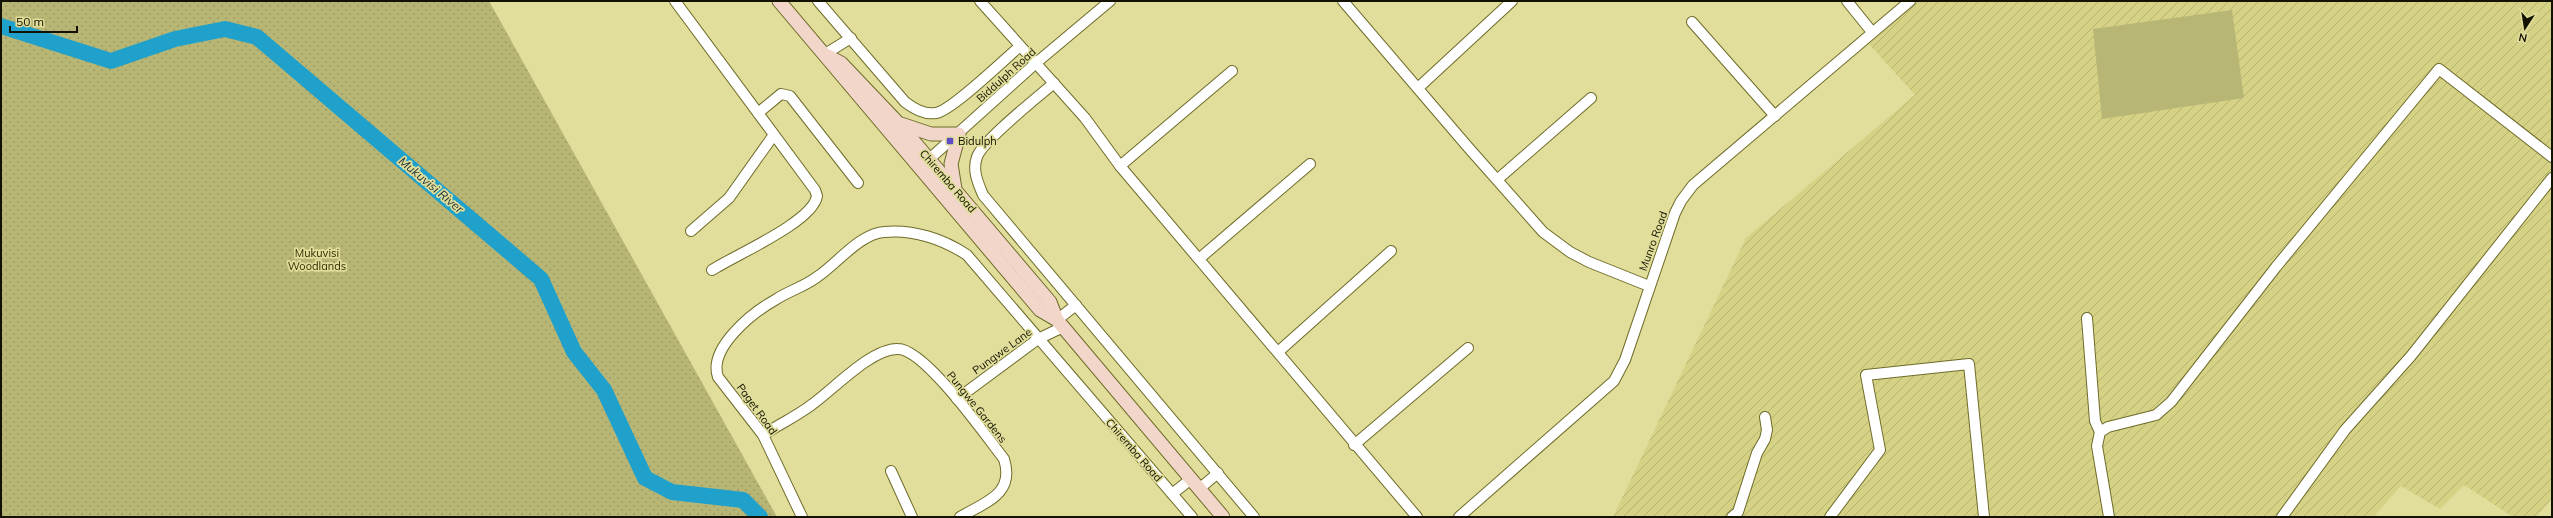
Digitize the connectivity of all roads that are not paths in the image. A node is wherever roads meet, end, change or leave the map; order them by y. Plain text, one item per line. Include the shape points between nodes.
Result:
1 (675, 1) edge
2 (779, 1) edge
3 (818, 1) edge
4 (980, 1) edge
5 (1110, 1) edge
6 (1343, 1) edge
7 (1511, 1) edge
8 (1847, 1) edge
9 (1910, 1) edge
10 (1692, 22) dead end
11 (1872, 32) junction
12 (851, 38) junction
13 (1019, 47) junction
14 (825, 54) junction
15 (1036, 63) junction
16 (1232, 71) dead end
17 (1054, 82) junction
18 (1418, 88) junction
19 (1591, 98) dead end
20 (758, 113) junction
21 (1775, 116) junction
22 (899, 124) junction
23 (959, 134) junction
24 (773, 136) junction
25 (2552, 157) edge
26 (929, 160) junction
27 (1310, 164) dead end
28 (1120, 166) junction
29 (919, 169) junction
30 (2552, 178) edge
31 (1498, 179) junction
32 (858, 183) dead end
33 (955, 189) junction
34 (691, 231) dead end
35 (1391, 251) dead end
36 (1200, 258) junction
37 (712, 270) dead end
38 (1649, 286) junction
39 (1076, 305) junction
40 (2087, 318) dead end
41 (1060, 324) junction
42 (1038, 339) junction
43 (1468, 348) dead end
44 (1278, 352) junction
45 (717, 359) joint
46 (957, 399) junction
47 (1764, 417) dead end
48 (2100, 432) junction
49 (763, 435) junction
50 (1354, 445) junction
51 (891, 471) dead end
52 (1218, 473) junction
53 (1191, 479) junction
54 (1199, 489) junction
55 (1172, 494) junction
56 (802, 517) edge
57 (912, 517) edge
58 (960, 517) edge
59 (1192, 517) edge
60 (1223, 517) edge
61 (1254, 517) edge
62 (1417, 517) edge
63 (1459, 517) edge
64 (1732, 517) edge
65 (1830, 517) edge
66 (1984, 517) edge
67 (2109, 517) edge
68 (2282, 517) edge

1 - 20 street
2 - 14 main road, Chiremba Road
3 - 12 street
4 - 13 street
5 - 15 street, Biddulph Road
6 - 18 street
7 - 18 street
8 - 11 street
9 - 11 street, Munro Road
10 - 21 street
11 - 21 street, Munro Road
12 - 13 street via 905,102 926,113 944,111
12 - 14 street
13 - 15 street
14 - 22 main road, Chiremba Road via 841,63
14 - 29 main road, Chiremba Road via 834,69
15 - 17 street
15 - 23 street, Biddulph Road
16 - 28 street
17 - 28 street via 1085,118
17 - 39 street via 981,149 975,167 983,195
18 - 31 street
19 - 31 street
20 - 24 street
20 - 32 street via 781,94 790,96
21 - 38 street, Munro Road via 1709,169 1686,193 1670,226
22 - 23 main road via 931,134
22 - 26 main road, Chiremba Road
23 - 26 street, Biddulph Road
23 - 33 main road via 951,164
24 - 34 street via 729,198
24 - 37 street via 815,190 816,202 812,209 774,236
25 - 48 street via 2439,69 2276,268 2171,402 2156,415 2108,427
26 - 29 street, Biddulph Road
26 - 33 main road, Chiremba Road
27 - 36 street
28 - 36 street
29 - 41 main road, Chiremba Road via 1040,310
30 - 68 street via 2411,356 2345,430
31 - 38 street via 1534,223 1570,252
33 - 41 main road, Chiremba Road via 1050,302
35 - 44 street
36 - 44 street
38 - 63 street, Munro Road via 1625,360 1614,381
39 - 41 street, Pungwe Lane
39 - 52 street
40 - 48 street via 2095,421
41 - 42 street, Pungwe Lane
41 - 53 main road, Chiremba Road
42 - 45 street, Chiremba Road via 967,255 939,239 921,234 884,232 874,234 810,283 797,287 764,307 725,344
42 - 46 street, Pungwe Lane
42 - 55 street, Chiremba Road
43 - 50 street
44 - 50 street
45 - 49 street, Paget Road via 715,369 718,377
46 - 49 street, Pungwe Gardens via 908,350 888,350 877,354 809,407
46 - 58 street, Pungwe Gardens via 1004,459 1008,471 1004,488 996,496
47 - 64 street via 1767,430 1765,439 1757,454 1738,512
48 - 67 street via 2097,446
49 - 56 street, Paget Road
50 - 62 street
51 - 57 street
52 - 54 street
52 - 61 street
53 - 54 main road, Chiremba Road
53 - 55 street
54 - 60 main road, Chiremba Road
55 - 59 street, Chiremba Road
65 - 66 street via 1880,450 1866,375 1969,364

